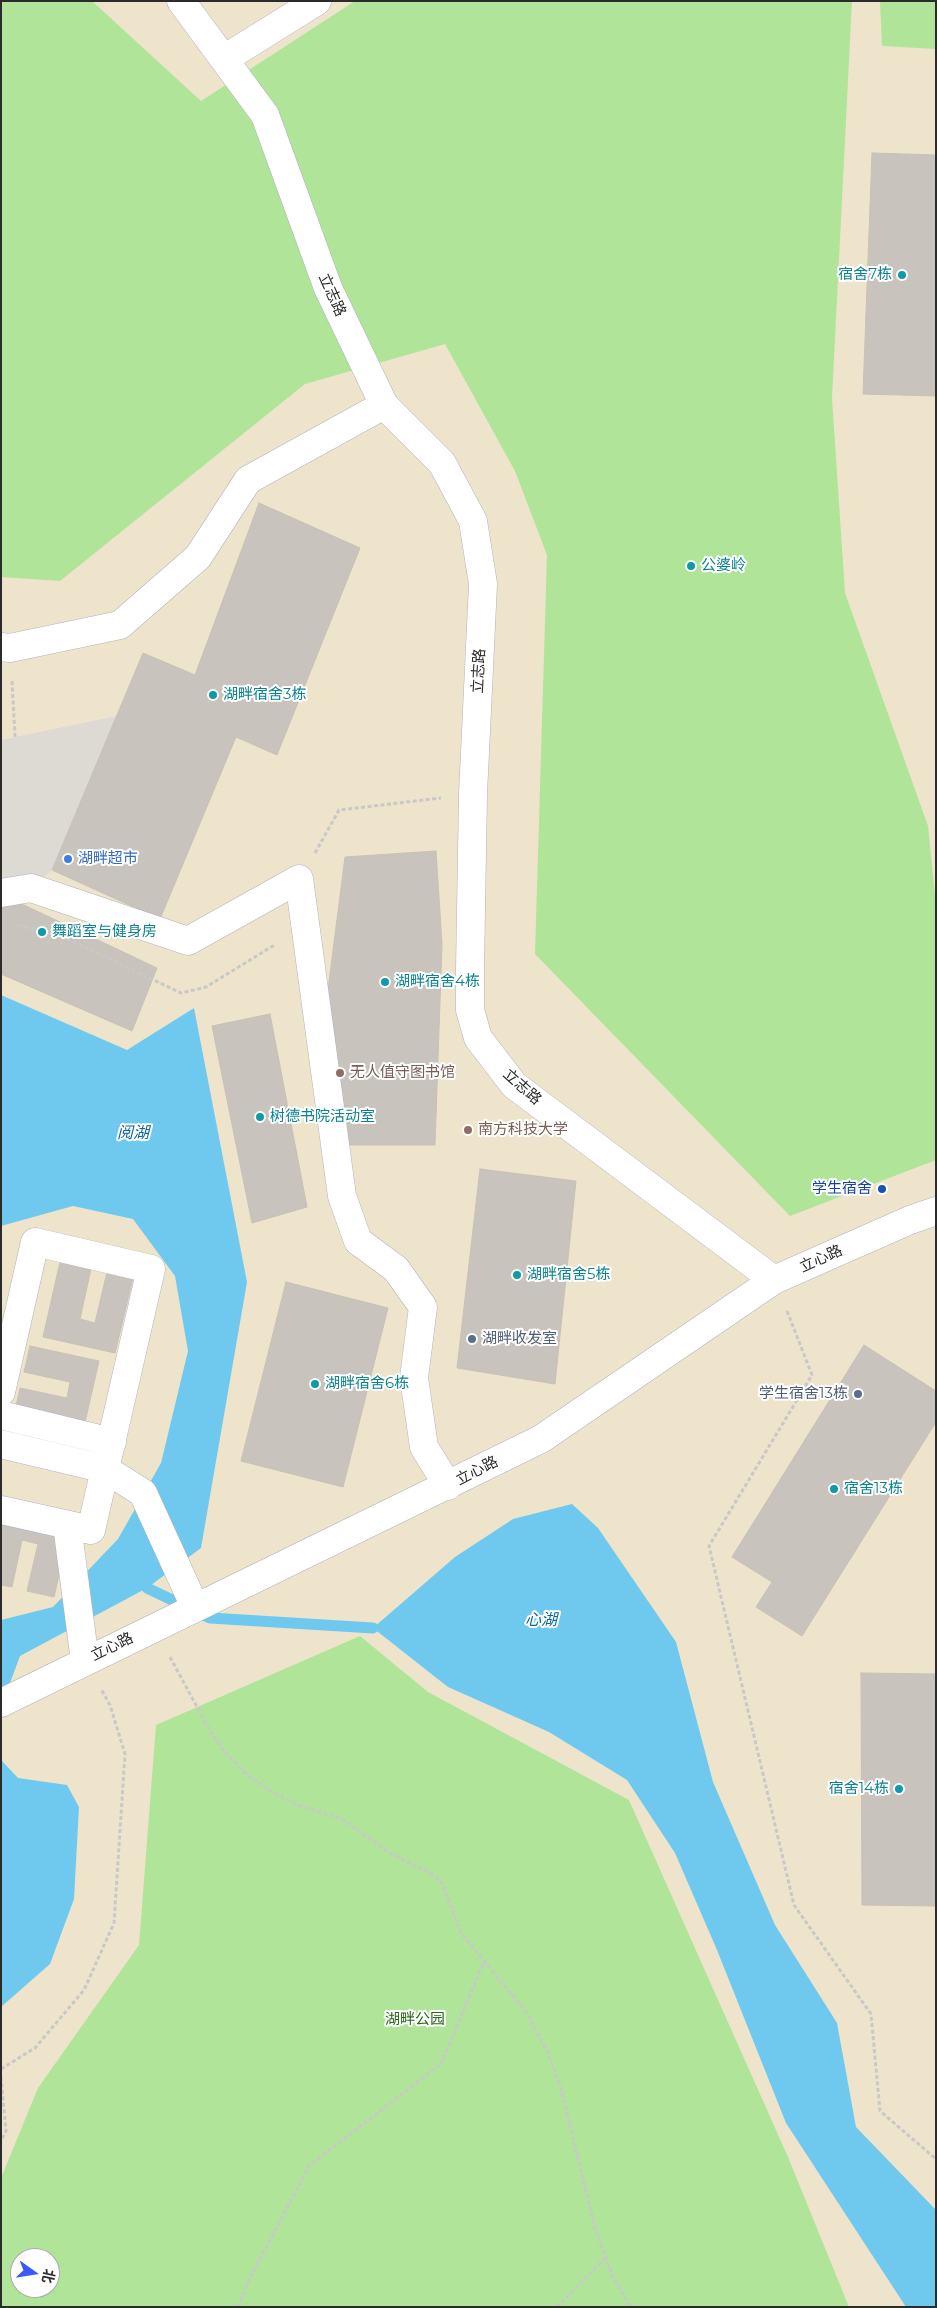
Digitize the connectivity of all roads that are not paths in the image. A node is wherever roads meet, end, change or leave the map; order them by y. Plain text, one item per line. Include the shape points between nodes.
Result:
1 (181, 1) edge
2 (318, 1) edge
3 (224, 59) junction
4 (384, 405) junction
5 (5, 647) edge
6 (1, 893) edge
7 (936, 1211) edge
8 (774, 1280) junction
9 (10, 1315) edge
10 (1, 1392) edge
11 (1, 1416) edge
12 (112, 1442) junction
13 (1, 1444) edge
14 (105, 1469) junction
15 (448, 1486) junction
16 (1, 1510) edge
17 (67, 1524) junction
18 (195, 1607) junction
19 (85, 1661) junction
20 (1, 1703) edge

1 - 3 street, 立志路
2 - 3 street
3 - 4 street, 立志路 via 264,115 328,288
4 - 5 street via 248,480 198,557 120,624
4 - 8 street, 立志路 via 442,463 473,521 483,584 473,794 470,1010 478,1038 514,1085
6 - 15 street via 31,888 188,941 300,880 342,1196 358,1241 396,1269 423,1307 414,1378 424,1447
7 - 8 street, 立心路
8 - 15 street, 立心路 via 541,1439
9 - 10 street
9 - 12 street via 35,1242 151,1269
11 - 12 street
12 - 14 street
13 - 14 street
14 - 17 street via 91,1530
14 - 18 street via 143,1492
15 - 18 street, 立心路
16 - 17 street
17 - 19 street
18 - 19 street, 立心路
19 - 20 street, 立心路

